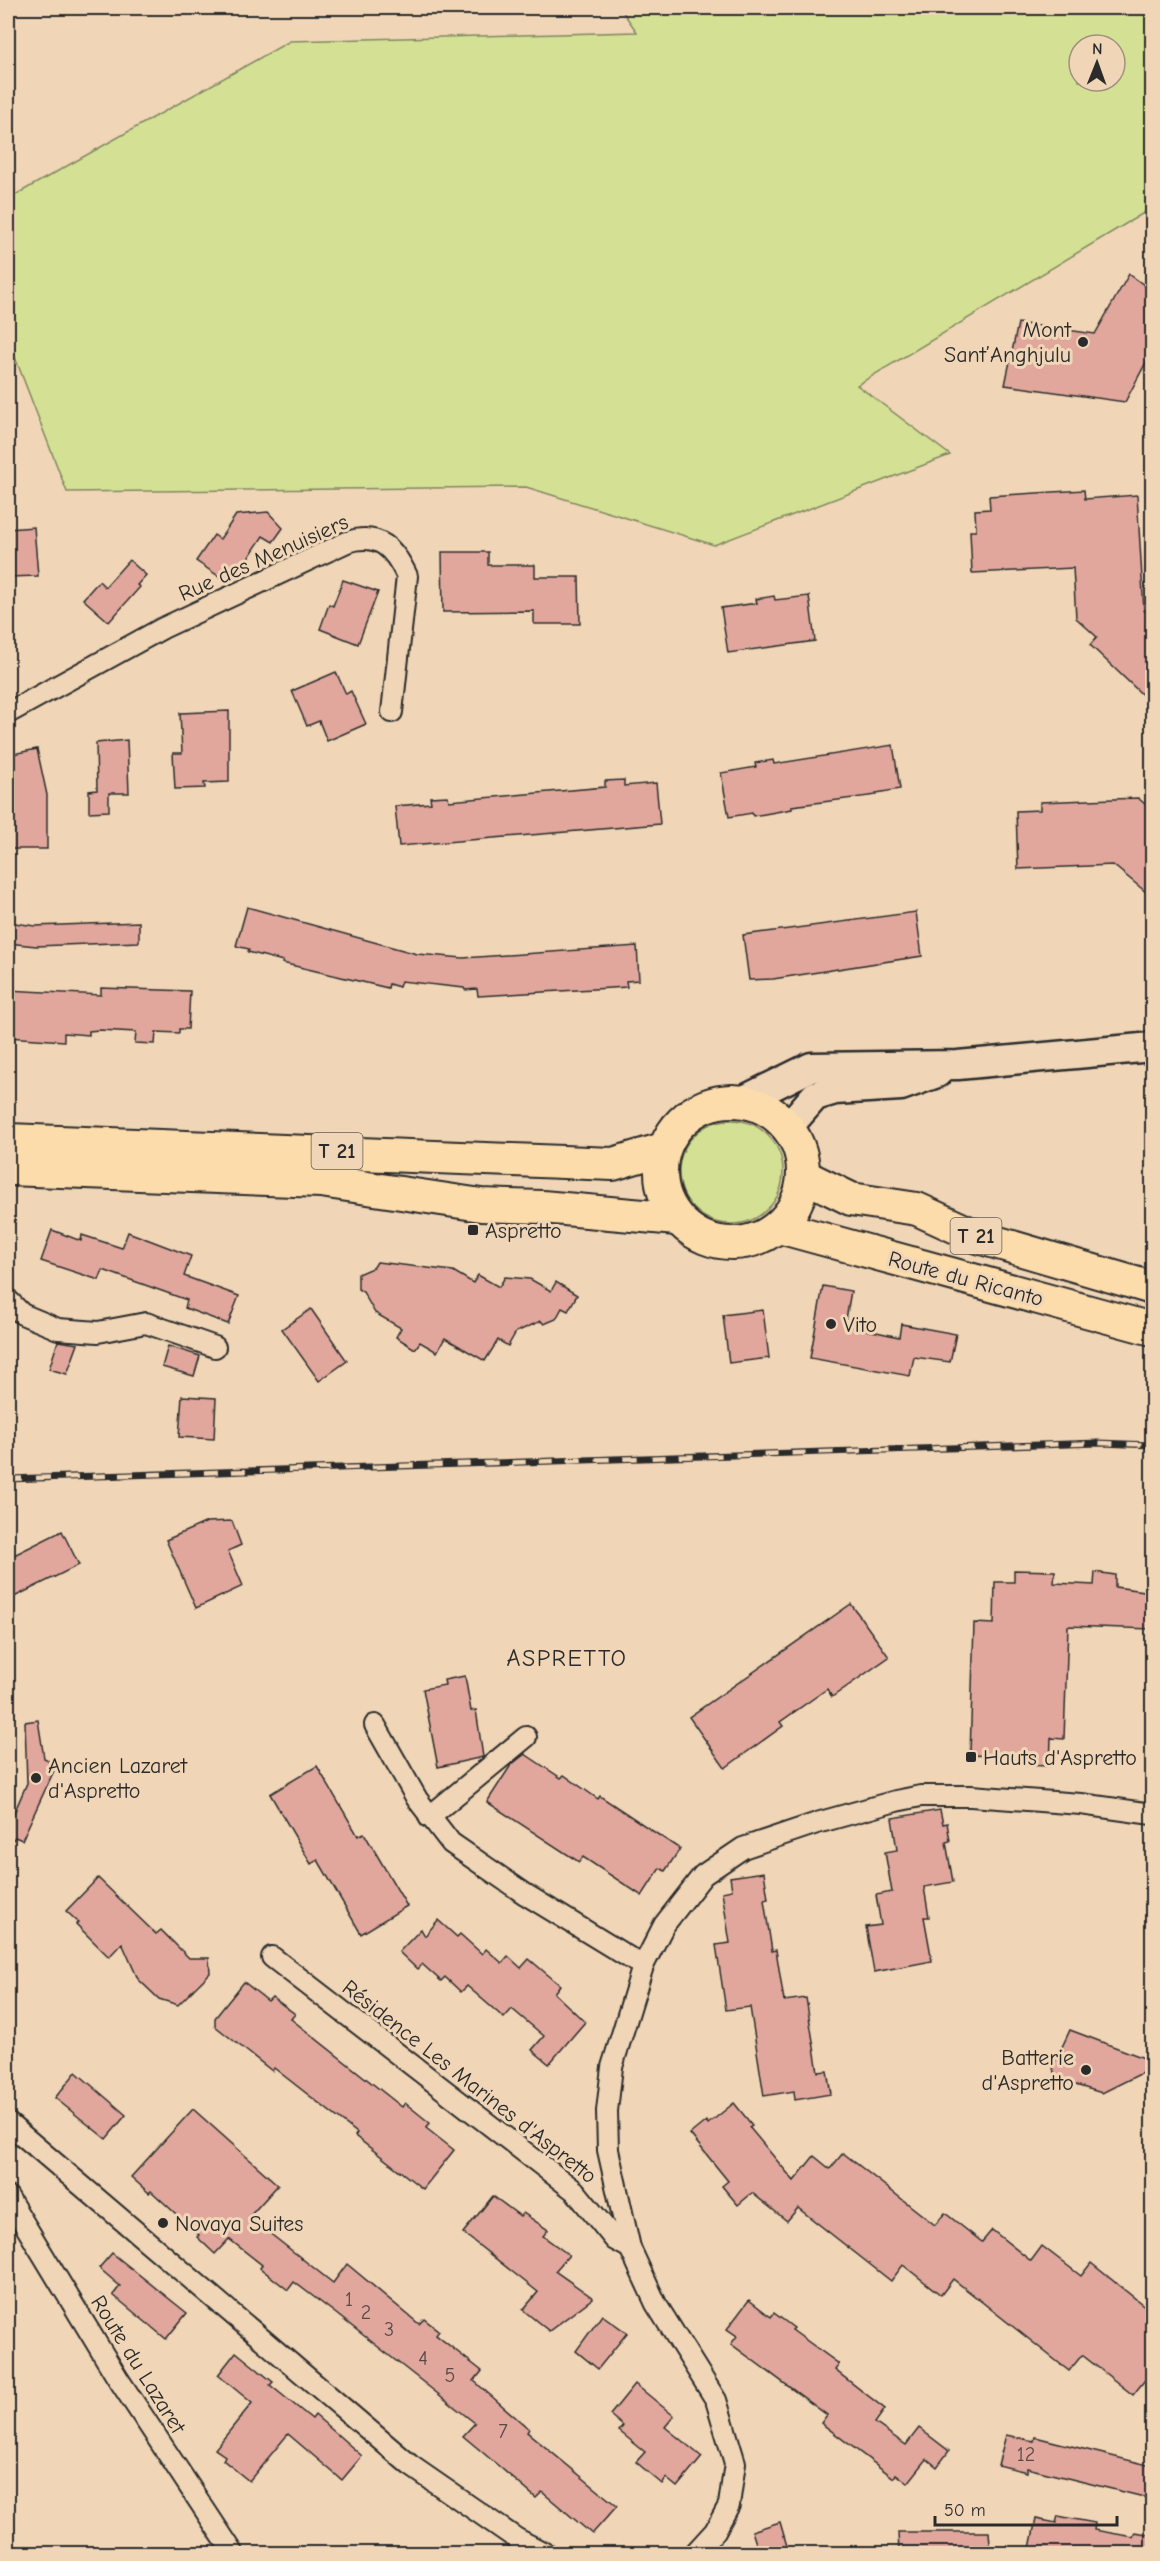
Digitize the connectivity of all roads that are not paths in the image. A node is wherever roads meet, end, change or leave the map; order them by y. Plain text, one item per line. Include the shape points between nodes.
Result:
1 (392, 712) dead end
2 (8, 714) edge
3 (1152, 1047) edge
4 (958, 1065) junction
5 (742, 1101) junction
6 (788, 1127) junction
7 (8, 1140) edge
8 (663, 1149) junction
9 (8, 1169) edge
10 (804, 1176) junction
11 (677, 1220) junction
12 (779, 1227) junction
13 (1152, 1288) edge
14 (8, 1300) edge
15 (1152, 1329) edge
16 (215, 1347) dead end
17 (375, 1725) dead end
18 (526, 1737) dead end
19 (1152, 1814) edge
20 (429, 1817) junction
21 (272, 1957) dead end
22 (643, 1965) junction
23 (8, 2124) edge
24 (8, 2197) edge
25 (630, 2248) junction
26 (234, 2553) edge
27 (546, 2553) edge
28 (694, 2553) edge

1 - 2 street, Rue des Menuisiers via 407,576 391,548 362,537 163,628
3 - 4 main road
4 - 5 main road via 811,1067
4 - 6 main road via 901,1086 835,1090 815,1096
5 - 6 main road via 760,1106
5 - 8 main road via 703,1106 686,1116
6 - 10 main road via 800,1150
7 - 8 main road, T 21 via 613,1164
8 - 11 main road via 659,1173 664,1198
9 - 11 main road, T 21 via 321,1181 481,1205
10 - 12 main road via 796,1204
10 - 13 main road, Route du Ricanto / T 21 via 851,1199 917,1209 978,1237
11 - 12 main road via 705,1240 739,1244 760,1239
12 - 15 main road, Route du Ricanto / T 21
14 - 16 street via 22,1314 58,1329 98,1332 146,1323
17 - 20 street
18 - 20 street
19 - 22 street via 1081,1804 921,1796 817,1823 743,1848 703,1875 664,1925
20 - 22 street via 451,1843 525,1894
21 - 25 street, Résidence Les Marines d'Aspretto via 566,2184 615,2240
22 - 25 street via 612,2067 607,2111 608,2150
23 - 27 street via 410,2464 517,2539
24 - 26 street, Route du Lazaret via 117,2377
25 - 28 street via 656,2304 716,2400 735,2463 729,2505 715,2531

